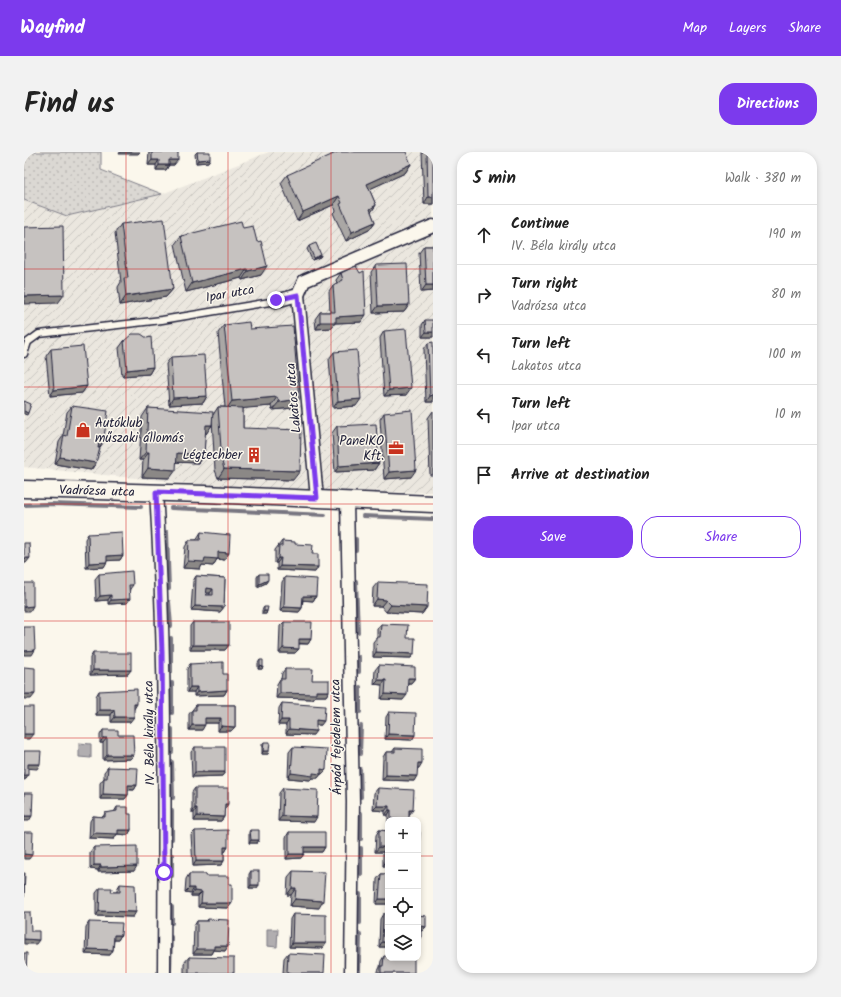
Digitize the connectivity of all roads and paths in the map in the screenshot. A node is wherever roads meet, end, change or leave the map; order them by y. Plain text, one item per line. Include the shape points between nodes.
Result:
1 (433, 226) edge
2 (298, 295) junction
3 (276, 300) joint
4 (24, 354) edge
5 (24, 484) edge
6 (42, 488) junction
7 (24, 489) edge
8 (156, 492) junction
9 (317, 498) junction
10 (347, 501) junction
11 (433, 504) edge
12 (164, 973) edge
13 (352, 973) edge

1 - 2 street via 304,281
2 - 3 street, Ipar utca
2 - 9 street, Lakatos utca
3 - 4 lane, Ipar utca via 162,320 39,334 28,342
5 - 6 street
6 - 7 street, Vadrózsa utca
6 - 8 street, Vadrózsa utca
8 - 9 street, Vadrózsa utca
8 - 12 street, IV. Béla király utca via 165,811
9 - 10 street, Vadrózsa utca
10 - 11 street, Vadrózsa utca
10 - 13 street, Árpád fejedelem utca via 353,802

